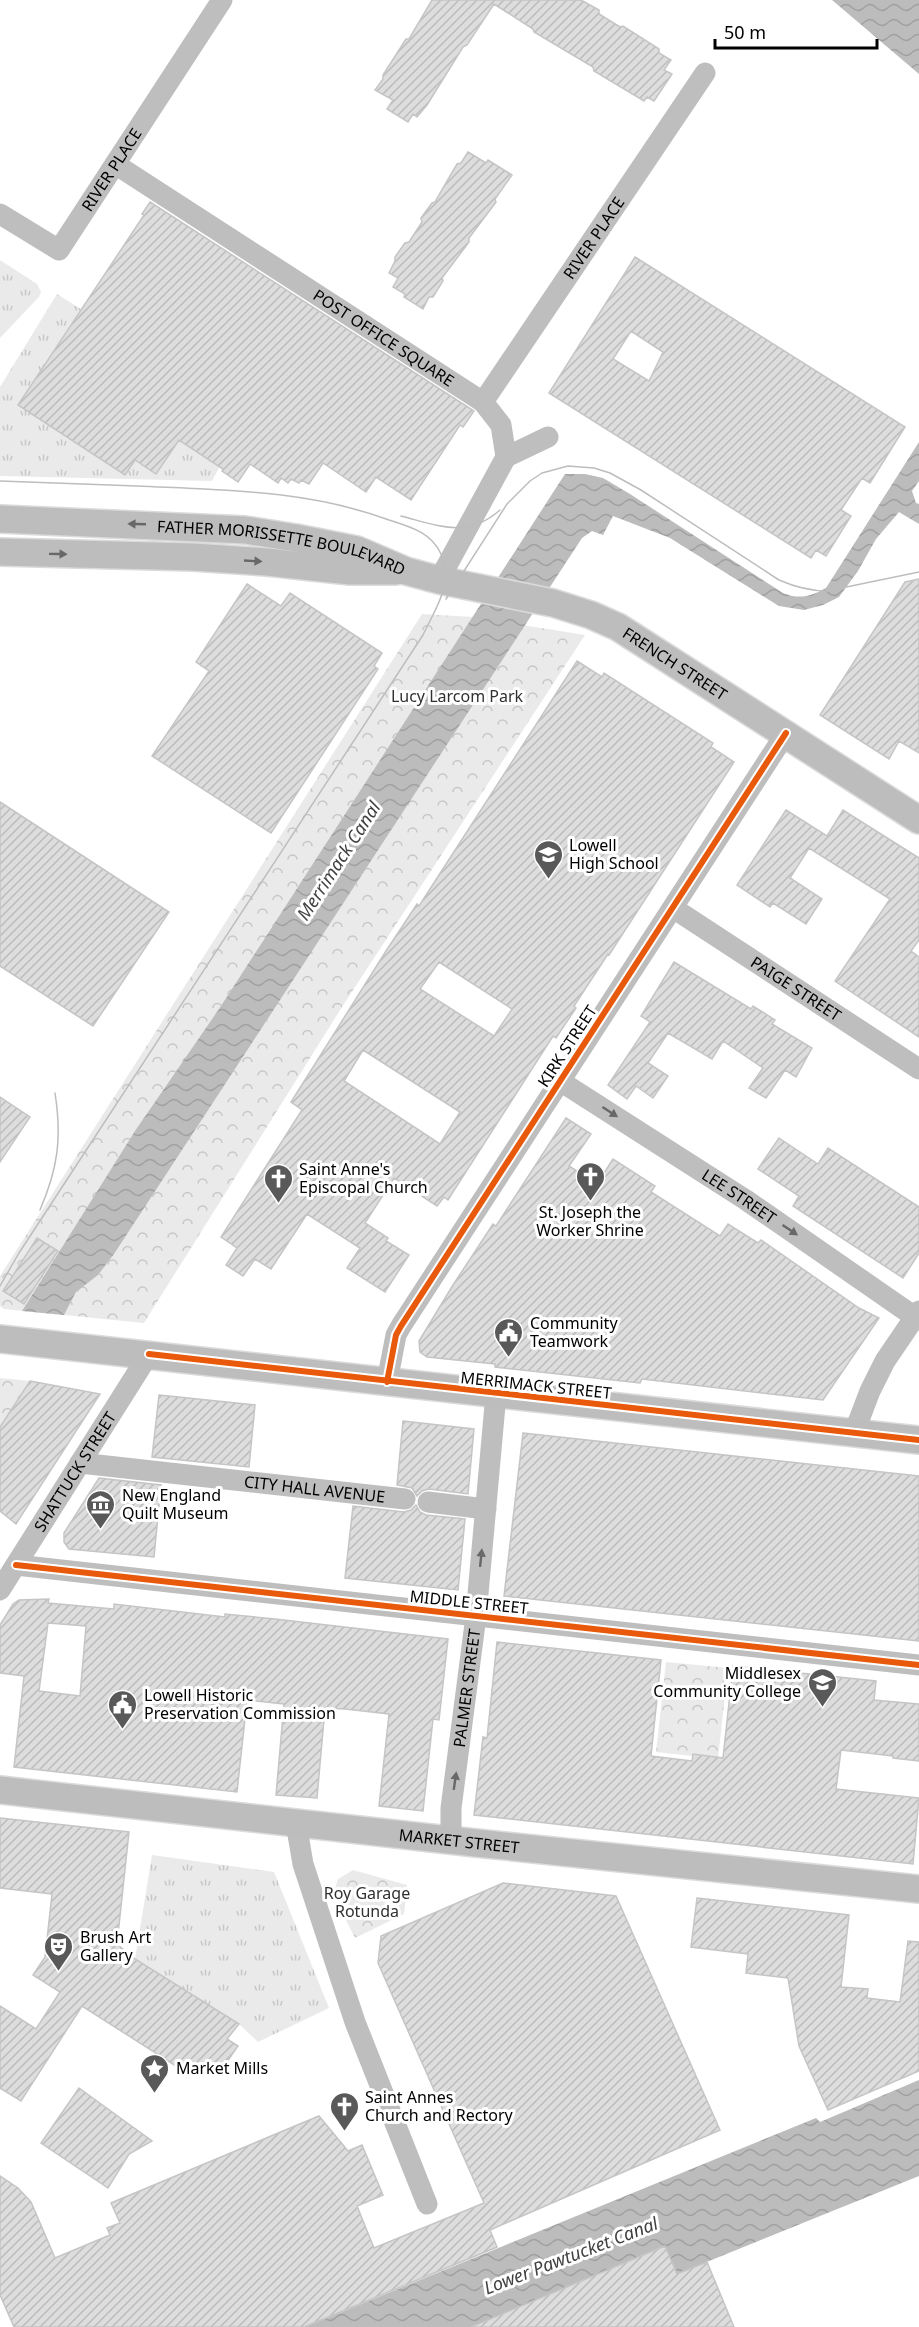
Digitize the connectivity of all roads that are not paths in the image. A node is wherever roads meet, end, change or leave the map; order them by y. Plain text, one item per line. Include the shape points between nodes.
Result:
1 (222, 0) edge
2 (705, 72) dead end
3 (116, 164) junction
4 (0, 214) edge
5 (483, 402) junction
6 (548, 437) dead end
7 (506, 457) junction
8 (0, 519) edge
9 (0, 552) edge
10 (406, 571) junction
11 (439, 580) junction
12 (786, 733) junction
13 (919, 820) edge
14 (673, 908) junction
15 (919, 1069) edge
16 (560, 1081) junction
17 (917, 1314) edge
18 (0, 1339) edge
19 (149, 1354) junction
20 (387, 1382) junction
21 (496, 1394) junction
22 (854, 1433) junction
23 (919, 1440) edge
24 (80, 1463) junction
25 (405, 1499) dead end
26 (428, 1502) dead end
27 (486, 1509) junction
28 (16, 1565) junction
29 (0, 1590) edge
30 (476, 1616) junction
31 (919, 1665) edge
32 (0, 1790) edge
33 (296, 1823) junction
34 (450, 1839) junction
35 (919, 1889) edge
36 (427, 2204) dead end

1 - 3 street, RIVER PLACE
2 - 5 street, RIVER PLACE
3 - 4 street, RIVER PLACE via 59,250
3 - 5 street, POST OFFICE SQUARE
5 - 7 street, POST OFFICE SQUARE via 501,425
6 - 7 street
7 - 11 street
10 -> 8 main road, FATHER MORISSETTE BOULEVARD via 357,550 245,530
9 -> 10 main road, FATHER MORISSETTE BOULEVARD via 193,557 350,571
10 - 11 main road, FRENCH STREET
11 - 12 main road, FRENCH STREET via 553,603 591,615 618,627
12 - 13 main road, FRENCH STREET
12 - 14 street, KIRK STREET
14 - 15 street, PAIGE STREET
14 - 16 street, KIRK STREET
16 -> 17 street, LEE STREET
16 - 20 street, KIRK STREET via 401,1326
17 - 22 street via 885,1361
18 - 19 main road, MERRIMACK STREET
19 - 20 main road, MERRIMACK STREET
19 - 24 street, SHATTUCK STREET
20 - 21 main road, MERRIMACK STREET
21 - 22 main road, MERRIMACK STREET
21 - 27 street, PALMER STREET
22 - 23 main road, MERRIMACK STREET
24 - 25 street, CITY HALL AVENUE
24 - 28 street, SHATTUCK STREET
26 - 27 street
30 -> 27 street, PALMER STREET
28 - 29 street, SHATTUCK STREET
28 - 30 street, MIDDLE STREET
30 - 31 street, MIDDLE STREET
34 -> 30 street, PALMER STREET
32 - 33 main road, MARKET STREET
33 - 34 main road, MARKET STREET
33 - 36 street via 303,1864 355,2022
34 - 35 main road, MARKET STREET

